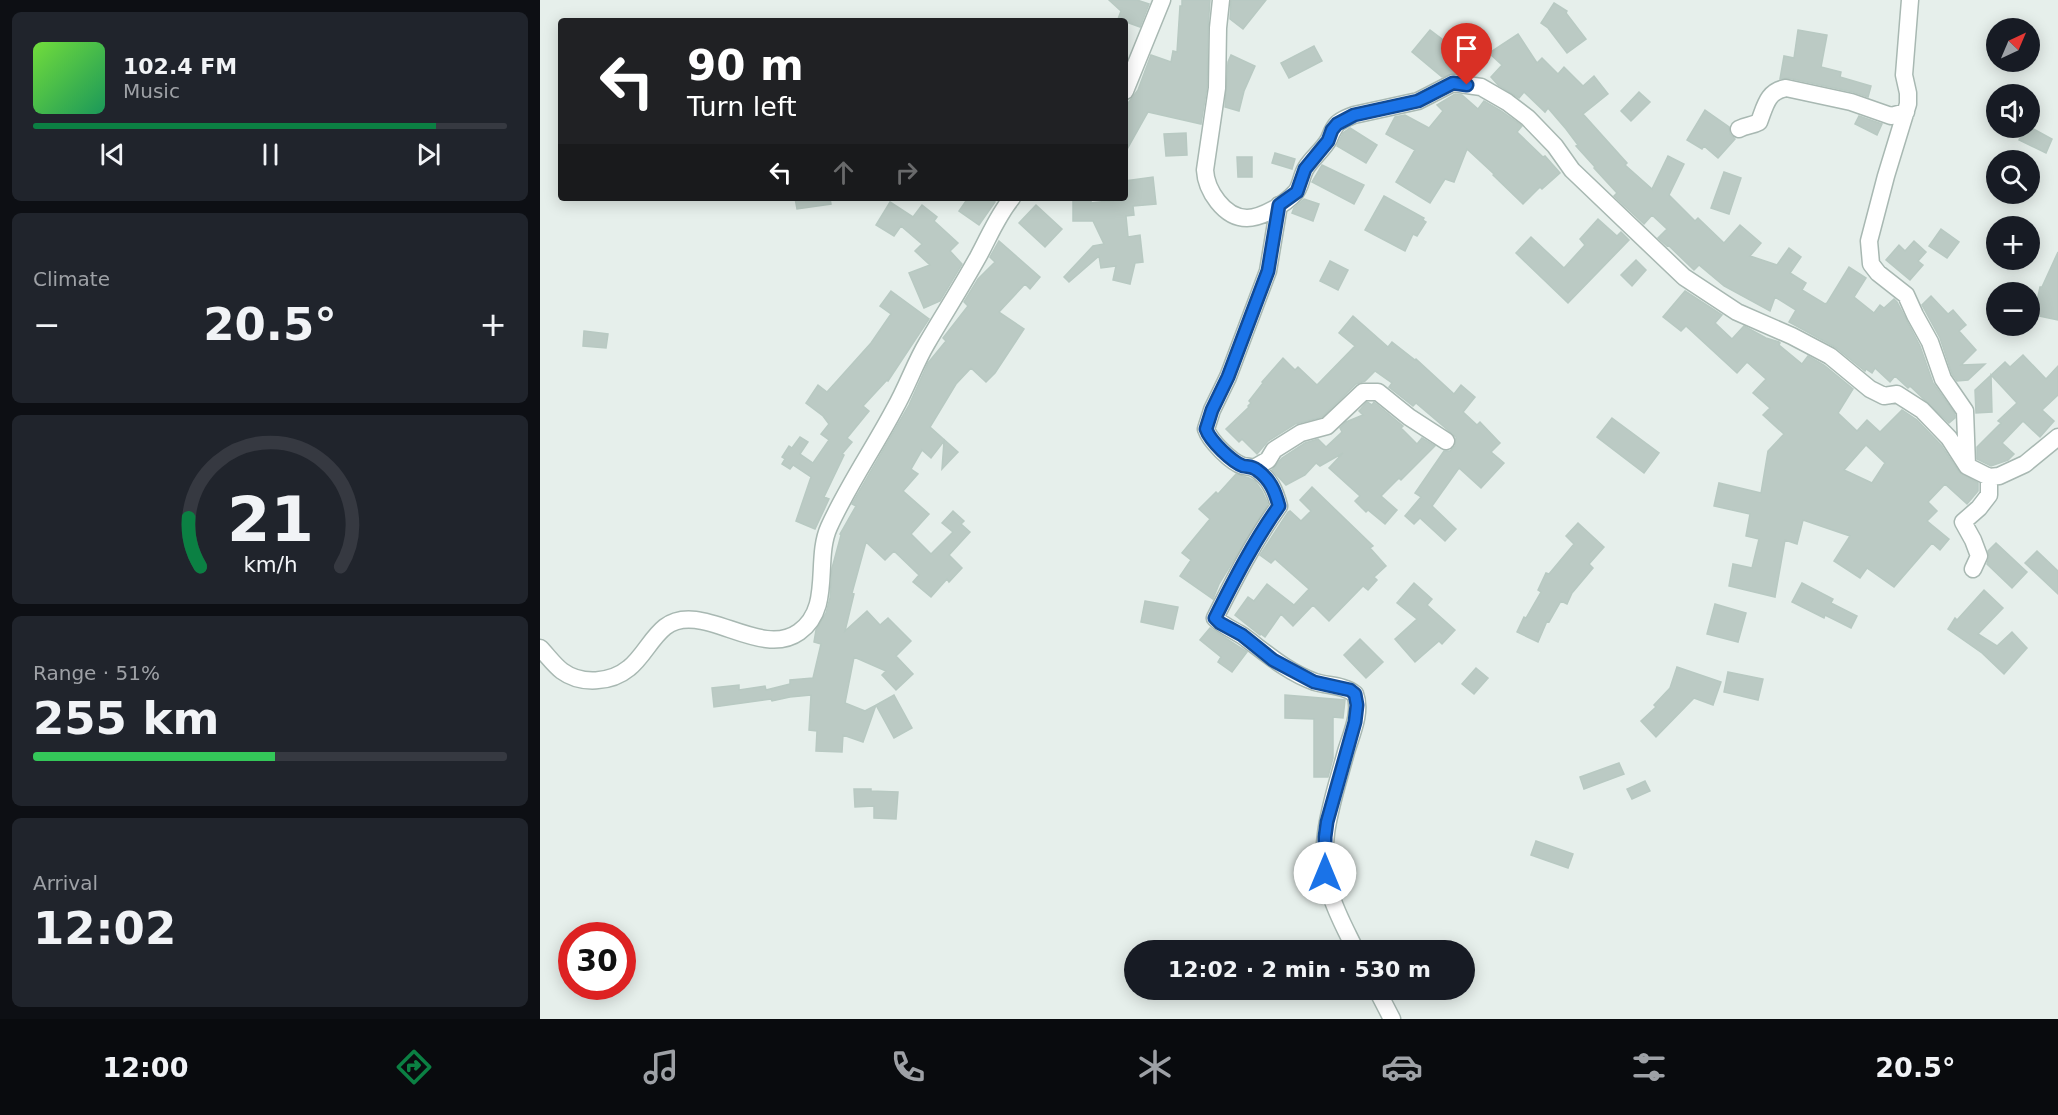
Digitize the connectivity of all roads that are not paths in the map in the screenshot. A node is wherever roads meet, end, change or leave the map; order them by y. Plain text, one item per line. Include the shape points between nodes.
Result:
1 (1162, 0) edge
2 (1221, 0) edge
3 (1910, 0) edge
4 (1128, 84) edge
5 (1906, 112) junction
6 (1739, 129) dead end
7 (1010, 201) edge
8 (1279, 205) junction
9 (2058, 437) edge
10 (1446, 441) dead end
11 (1967, 466) junction
12 (1254, 468) junction
13 (1989, 477) junction
14 (1973, 569) dead end
15 (540, 648) edge
16 (1351, 940) edge
17 (1382, 1000) edge
18 (1392, 1019) edge

1 - 4 street
2 - 8 street via 1217,88 1205,170 1209,192 1239,217 1254,217
3 - 5 street via 1904,75 1908,93
5 - 6 street via 1891,116 1851,102 1786,88 1777,89 1768,98 1759,122
5 - 11 street via 1869,241 1871,264 1906,295 1930,342 1943,379 1965,411
7 - 15 street via 926,344 895,409 828,529 819,603 801,631 790,637 766,638 699,620 675,620 663,628 629,669 610,679 591,681 574,678 561,670
8 - 11 street via 1297,192 1305,169 1332,130 1345,119 1418,101 1453,83 1481,87 1528,118 1572,170 1684,277 1737,312 1830,356 1870,389 1884,396 1897,393 1922,410 1949,438
8 - 12 street via 1268,271 1206,429 1213,442 1233,459
9 - 13 street via 2025,464
10 - 12 street via 1378,392 1363,392 1327,426 1301,433
11 - 13 street
12 - 16 street via 1267,479 1279,506 1215,618 1273,660 1314,682 1355,694 1355,722 1325,837 1329,891
13 - 14 street via 1989,495 1964,522 1979,556
17 - 18 street

